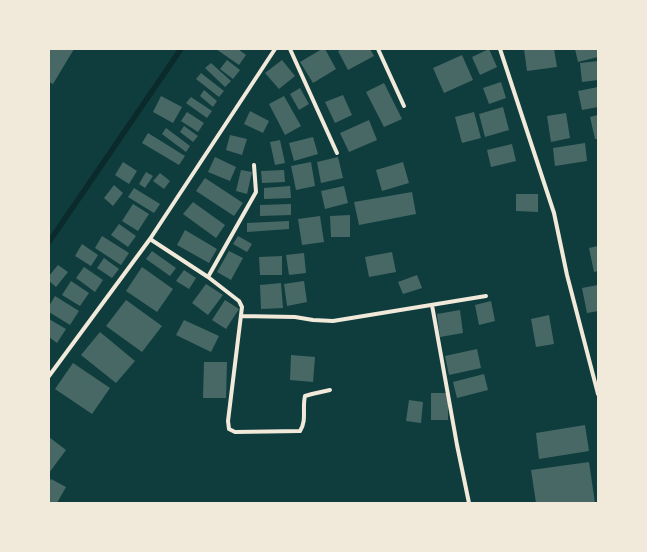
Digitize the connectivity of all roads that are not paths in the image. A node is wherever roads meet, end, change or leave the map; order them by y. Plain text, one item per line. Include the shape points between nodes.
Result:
1 (274, 49) edge
2 (290, 49) edge
3 (378, 49) edge
4 (500, 49) edge
5 (404, 106) dead end
6 (337, 153) dead end
7 (254, 165) dead end
8 (150, 239) junction
9 (208, 276) junction
10 (486, 296) dead end
11 (432, 305) junction
12 (241, 316) junction
13 (49, 376) edge
14 (330, 390) dead end
15 (598, 394) edge
16 (469, 503) edge

1 - 8 street
2 - 6 street
3 - 5 street
4 - 15 street via 554,213 567,275
7 - 9 street via 256,192
8 - 9 street
8 - 13 street
9 - 12 street via 241,303
10 - 11 street
11 - 12 street via 329,321 295,317
11 - 16 street
12 - 14 street via 229,429 235,432 300,431 304,426 305,396

